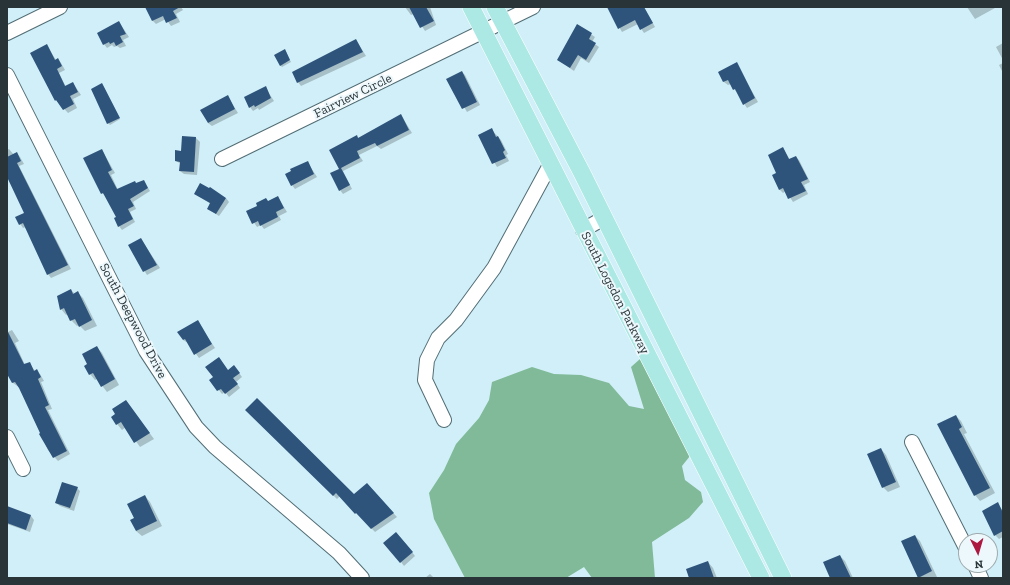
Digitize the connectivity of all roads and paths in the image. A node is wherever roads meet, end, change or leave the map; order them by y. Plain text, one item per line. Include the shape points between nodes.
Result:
1 (60, 7) edge
2 (471, 7) edge
3 (495, 7) edge
4 (534, 7) edge
5 (503, 23) junction
6 (484, 32) junction
7 (7, 33) edge
8 (7, 75) edge
9 (222, 159) dead end
10 (550, 165) junction
11 (604, 218) junction
12 (583, 230) junction
13 (687, 387) junction
14 (668, 396) junction
15 (444, 420) dead end
16 (7, 437) edge
17 (912, 442) dead end
18 (23, 469) dead end
19 (958, 533) edge
20 (362, 578) edge
21 (761, 578) edge
22 (784, 578) edge

1 - 7 street
2 - 6 main road, South Logsdon Parkway
3 - 5 main road, South Logsdon Parkway
4 - 5 street, Fairview Circle
5 - 6 street, Fairview Circle
5 - 11 main road, South Logsdon Parkway
6 - 9 street, Fairview Circle
6 - 10 main road, South Logsdon Parkway
8 - 20 street, South Deepwood Drive via 146,351 196,427 215,447 338,553
10 - 12 main road, South Logsdon Parkway
10 - 15 street via 494,268 456,320 438,338 426,360 425,380
11 - 12 street
11 - 13 main road, South Logsdon Parkway
12 - 14 main road, South Logsdon Parkway
13 - 14 street
13 - 22 main road, South Logsdon Parkway
14 - 21 main road, South Logsdon Parkway
16 - 18 street
17 - 19 street

